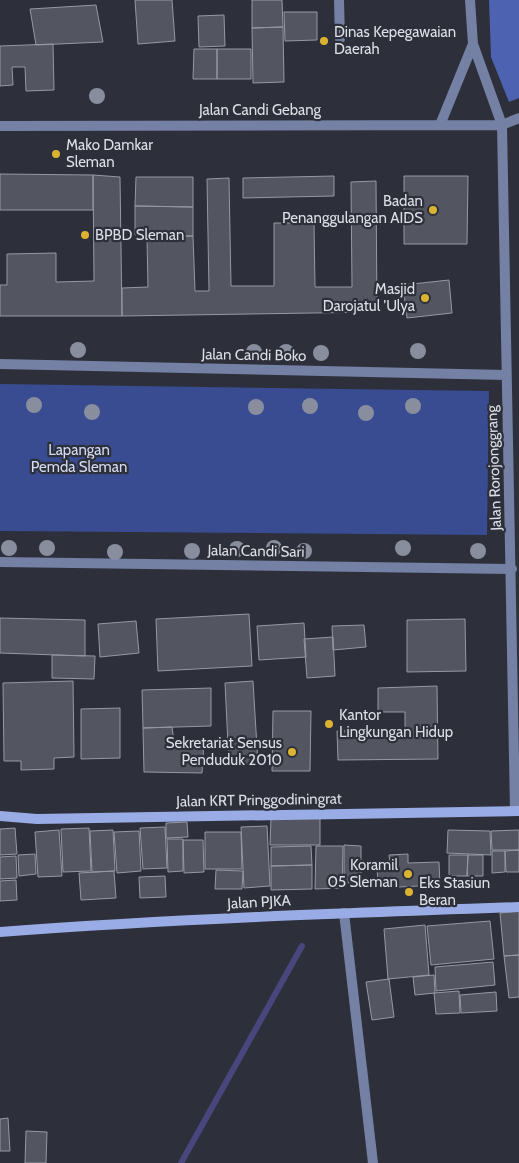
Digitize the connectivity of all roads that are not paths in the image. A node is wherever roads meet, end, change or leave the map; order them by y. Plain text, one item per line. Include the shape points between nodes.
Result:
1 (340, 0) edge
2 (470, 0) edge
3 (340, 39) dead end
4 (474, 44) junction
5 (519, 118) edge
6 (440, 124) junction
7 (502, 125) junction
8 (0, 126) edge
9 (0, 364) edge
10 (506, 374) junction
11 (0, 562) edge
12 (515, 569) edge
13 (517, 811) edge
14 (0, 816) edge
15 (519, 907) edge
16 (344, 913) junction
17 (0, 932) edge
18 (373, 1163) edge

1 - 3 street
2 - 4 street
4 - 6 street
4 - 7 street, Jalan Rorojonggrang
5 - 7 street, Jalan Candi Gebang
6 - 7 street, Jalan Candi Gebang
6 - 8 street, Jalan Candi Gebang
7 - 10 street, Jalan Rorojonggrang
9 - 10 street, Jalan Candi Boko
10 - 12 street, Jalan Rorojonggrang
11 - 12 street, Jalan Candi Sari
12 - 13 street, Jalan Rorojonggrang
13 - 14 main road, Jalan KRT Pringgodiningrat via 37,819
15 - 16 main road, Jalan PJKA
16 - 17 main road, Jalan PJKA
16 - 18 street

